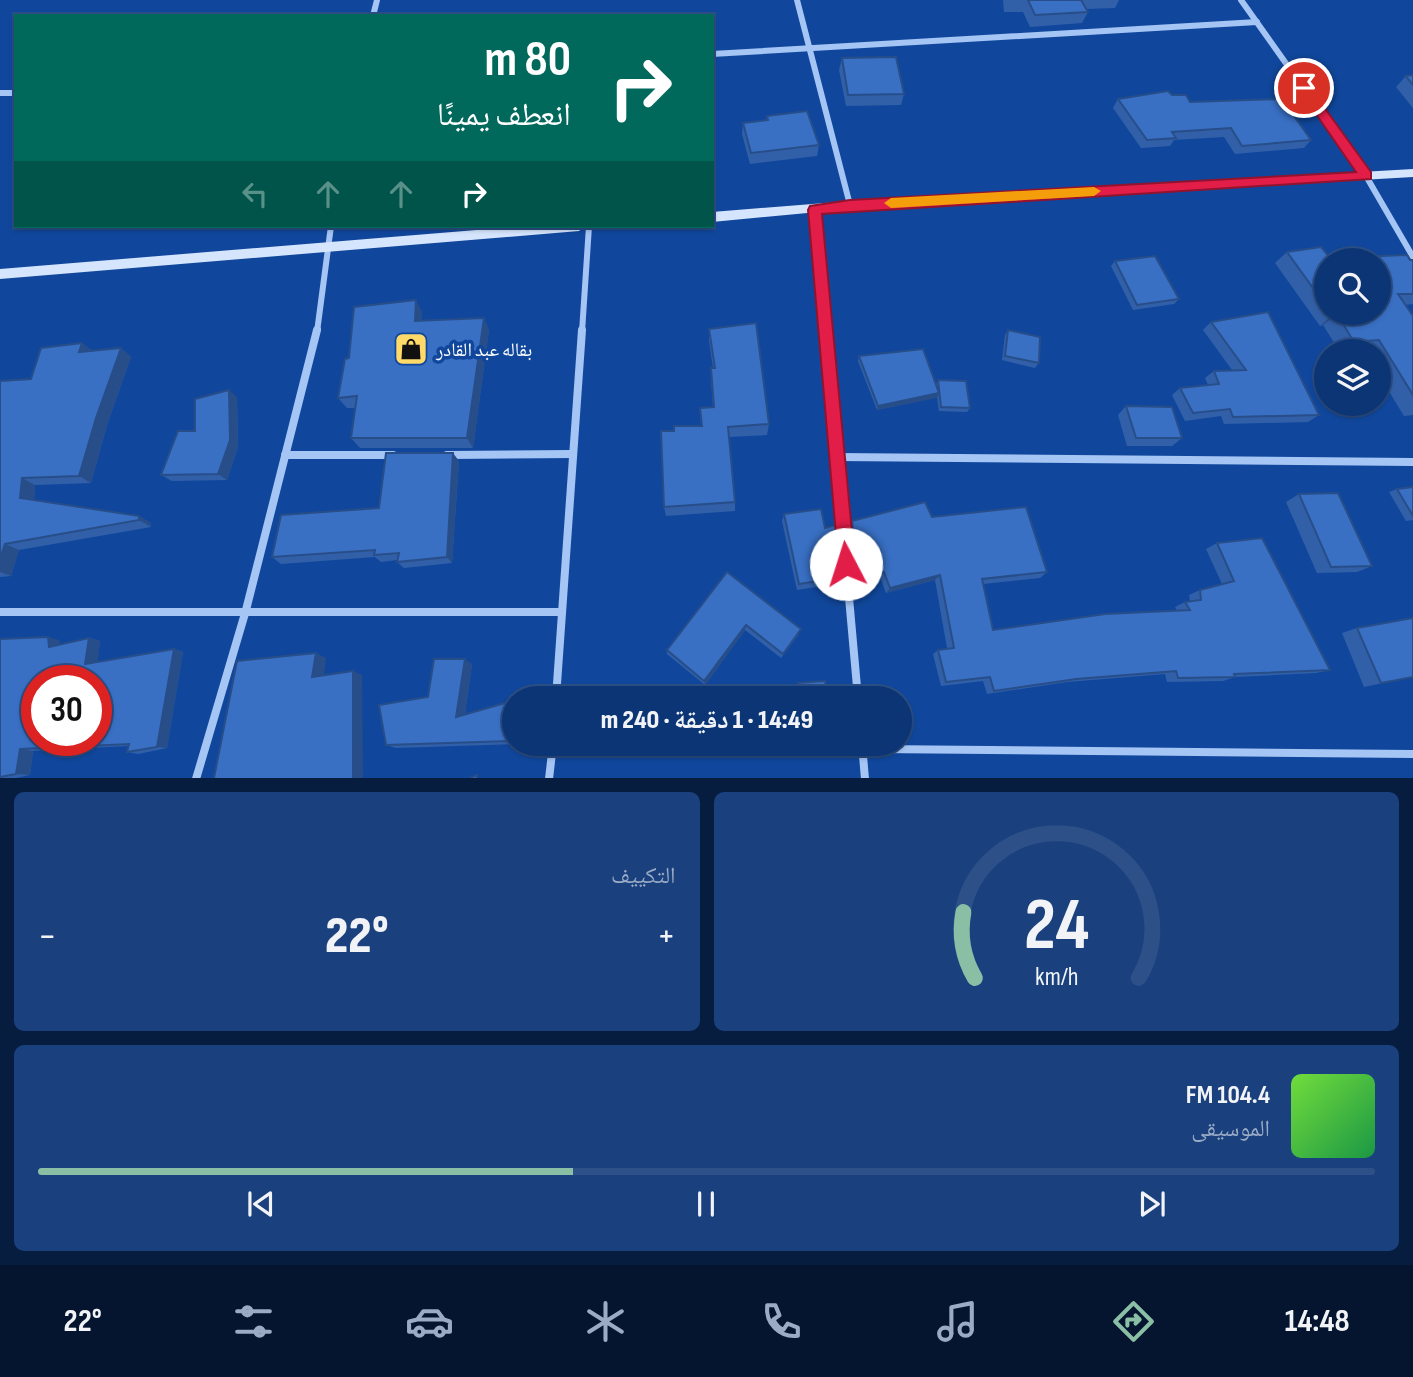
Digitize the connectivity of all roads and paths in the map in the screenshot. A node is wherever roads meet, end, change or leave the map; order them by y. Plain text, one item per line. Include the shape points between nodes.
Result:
1 (797, 0) edge
2 (1241, 0) edge
3 (1257, 22) junction
4 (811, 49) junction
5 (714, 54) edge
6 (1413, 173) edge
7 (1366, 176) junction
8 (850, 205) junction
9 (814, 210) junction
10 (714, 217) edge
11 (331, 228) edge
12 (555, 228) edge
13 (589, 228) edge
14 (328, 247) junction
15 (1413, 257) edge
16 (0, 274) edge
17 (573, 454) junction
18 (409, 455) edge
19 (436, 455) edge
20 (285, 456) junction
21 (836, 457) junction
22 (1413, 462) edge
23 (246, 610) junction
24 (0, 612) edge
25 (562, 612) junction
26 (557, 686) edge
27 (857, 686) edge
28 (912, 747) edge
29 (1413, 754) edge
30 (552, 756) edge
31 (863, 756) edge
32 (196, 778) edge
33 (549, 778) edge
34 (865, 778) edge

1 - 4 street
2 - 3 street
3 - 4 street
3 - 7 street
4 - 5 street
4 - 8 street
6 - 7 street
7 - 8 street
7 - 15 street
8 - 9 street
9 - 10 street
9 - 21 street
11 - 14 street
12 - 14 street
13 - 17 street
14 - 16 street
14 - 20 street via 317,331
17 - 19 street
17 - 25 street
18 - 20 street
20 - 23 street
21 - 22 street
21 - 27 street
23 - 24 street
23 - 25 street
23 - 32 street
25 - 26 street
28 - 29 street
30 - 33 street
31 - 34 street

